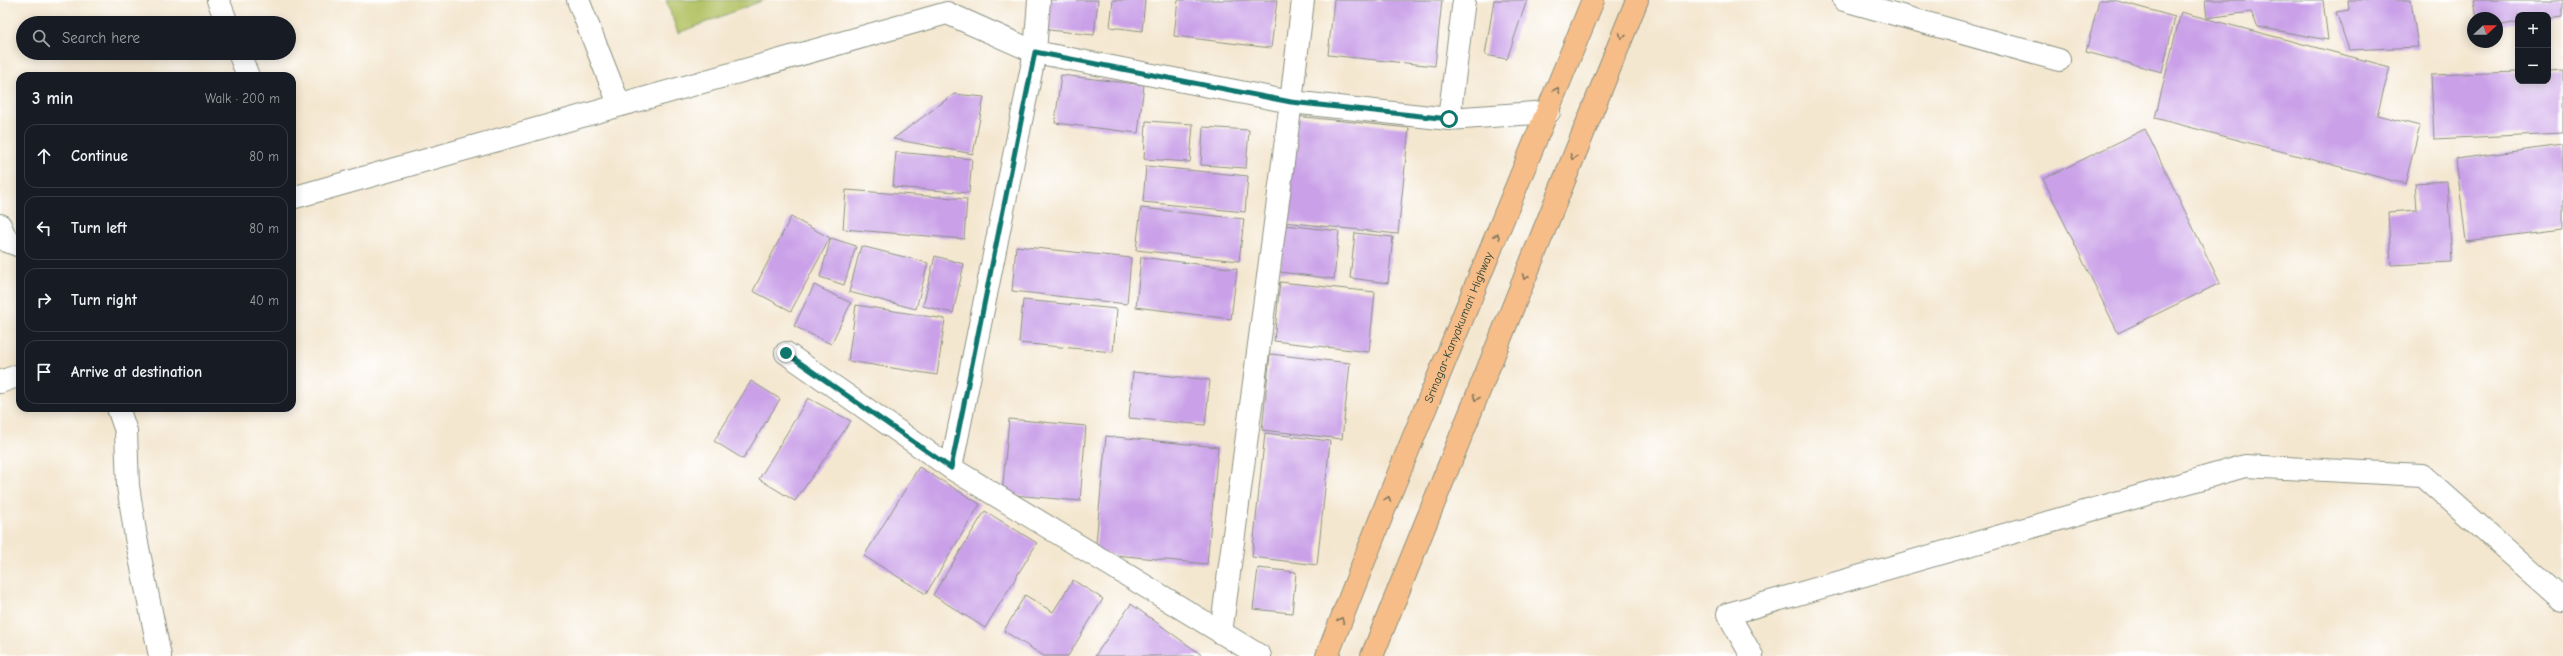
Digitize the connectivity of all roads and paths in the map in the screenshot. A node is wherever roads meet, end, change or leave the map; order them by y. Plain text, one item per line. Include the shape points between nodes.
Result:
1 (218, 0) edge
2 (578, 0) edge
3 (1039, 0) edge
4 (1303, 0) edge
5 (1464, 0) edge
6 (1593, 0) edge
7 (1637, 0) edge
8 (1844, 0) edge
9 (224, 16) edge
10 (1035, 52) junction
11 (242, 60) edge
12 (2059, 60) dead end
13 (246, 72) edge
14 (1291, 102) junction
15 (619, 104) junction
16 (1549, 112) junction
17 (1449, 119) junction
18 (296, 193) edge
19 (0, 225) edge
20 (16, 244) edge
21 (786, 353) dead end
22 (16, 376) edge
23 (0, 382) edge
24 (119, 412) edge
25 (951, 468) junction
26 (2563, 600) edge
27 (1220, 633) junction
28 (160, 656) edge
29 (1260, 656) edge
30 (1327, 656) edge
31 (1372, 656) edge
32 (1752, 656) edge

1 - 9 street
2 - 15 street
3 - 10 street
4 - 14 street
5 - 17 street
16 -> 6 highway, Srinagar-Kanyakumari Highway
7 -> 31 highway
8 - 12 street
10 - 14 street
10 - 15 street via 947,13
10 - 25 street
11 - 13 street
14 - 17 street
14 - 27 street
15 - 18 street
16 - 17 street
30 -> 16 highway, Srinagar-Kanyakumari Highway via 1391,492
19 - 20 street via 7,241
21 - 25 street
22 - 23 street
24 - 28 street via 126,431 128,486 136,538
25 - 27 street
26 - 32 street via 2422,475 2245,466 1728,614
27 - 29 street

